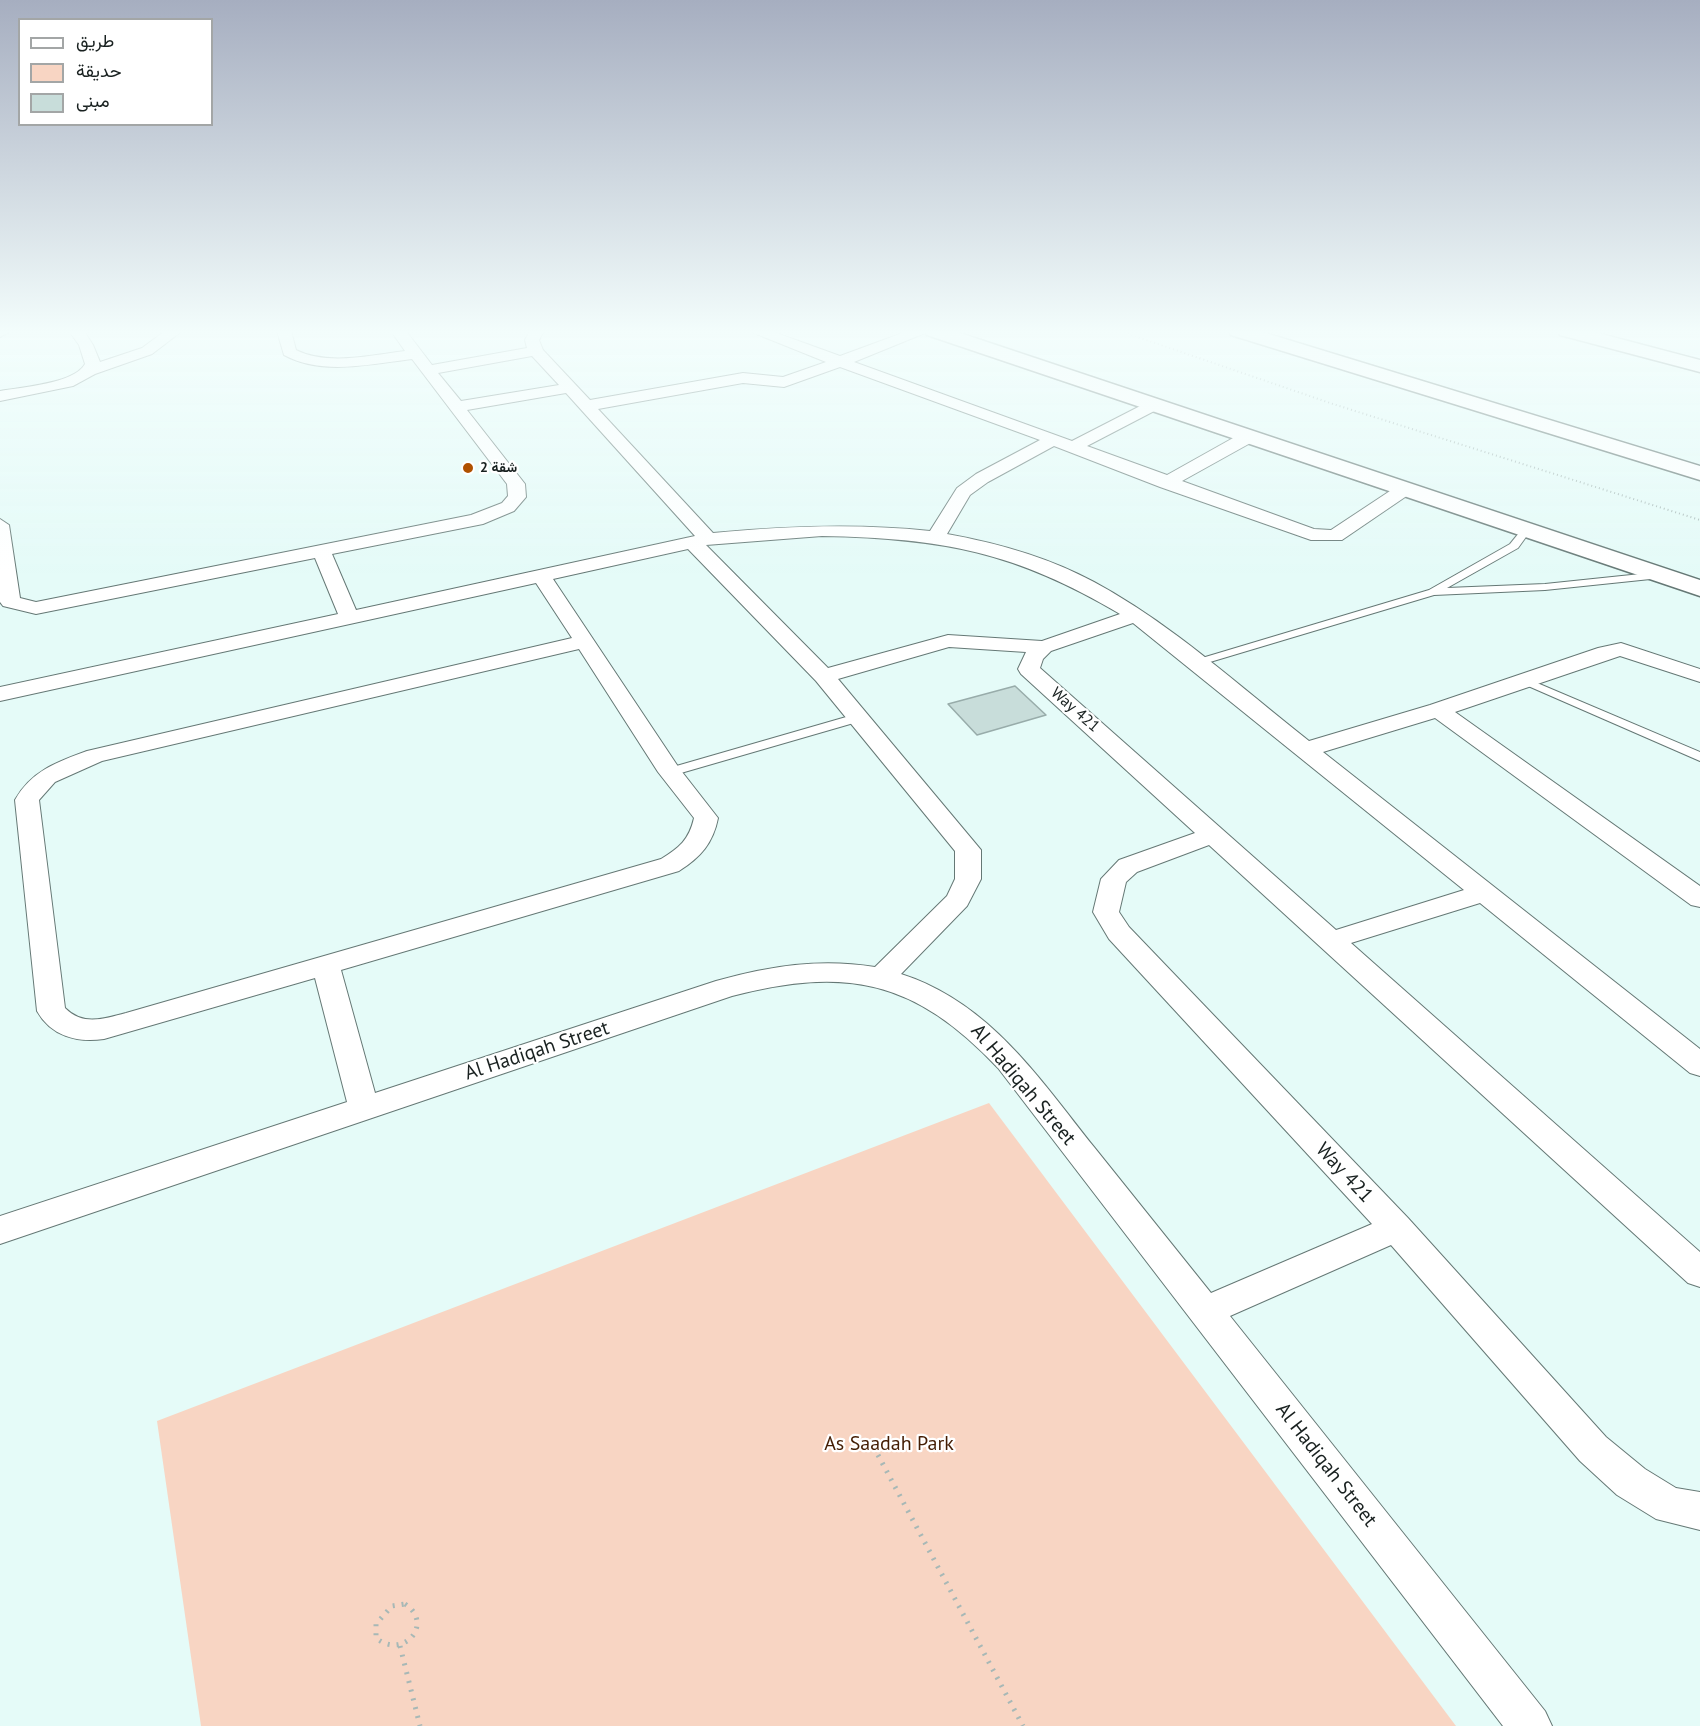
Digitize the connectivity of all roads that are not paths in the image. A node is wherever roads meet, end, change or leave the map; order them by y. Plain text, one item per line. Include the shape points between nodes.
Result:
1 (460, 412) edge
2 (591, 412) edge
3 (971, 412) edge
4 (1141, 412) edge
5 (1173, 412) edge
6 (1498, 412) edge
7 (1545, 412) edge
8 (1248, 437) junction
9 (1051, 441) junction
10 (1071, 448) junction
11 (1700, 459) edge
12 (1700, 474) edge
13 (1166, 483) junction
14 (1406, 489) junction
15 (0, 525) edge
16 (1526, 530) junction
17 (938, 535) junction
18 (700, 540) junction
19 (321, 550) junction
20 (541, 575) junction
21 (1660, 575) junction
22 (1700, 588) edge
23 (1433, 592) junction
24 (1136, 615) junction
25 (349, 617) junction
26 (583, 642) junction
27 (1044, 647) junction
28 (1196, 663) junction
29 (824, 676) junction
30 (1700, 676) edge
31 (1523, 680) junction
32 (0, 694) edge
33 (1438, 710) junction
34 (860, 717) junction
35 (1305, 750) junction
36 (1700, 757) edge
37 (670, 772) junction
38 (1215, 834) junction
39 (1483, 893) junction
40 (1700, 899) edge
41 (1332, 940) junction
42 (326, 966) junction
43 (881, 978) junction
44 (1700, 1065) edge
45 (364, 1109) junction
46 (1396, 1228) junction
47 (0, 1230) edge
48 (1700, 1273) edge
49 (1205, 1311) junction
50 (1700, 1511) edge
51 (1530, 1726) edge

1 - 19 street via 516,484 517,497 508,507 476,520
2 - 18 street
3 - 9 street
4 - 10 street
5 - 8 main road
6 - 12 main road
7 - 11 main road
8 - 13 street
8 - 14 main road
9 - 10 street
9 - 17 street via 963,492
10 - 13 street
13 - 14 street via 1322,536 1335,536
14 - 16 main road
15 - 19 street via 10,602 36,608
16 - 21 main road
16 - 23 lane via 1514,546
17 - 18 street via 816,530
17 - 24 street via 1057,572 1101,592
18 - 20 street
18 - 29 street
19 - 25 street
20 - 25 street
20 - 26 street
21 - 22 main road
21 - 23 lane via 1545,587
23 - 28 lane
24 - 27 street
24 - 28 street
25 - 32 street
26 - 37 street
26 - 42 street via 95,756 32,787 27,800 51,1011 62,1024 86,1032
27 - 29 street via 948,640
27 - 38 street, Way 421 via 1033,657 1029,669
28 - 35 street
29 - 34 street
30 - 31 street via 1621,649
31 - 33 street
31 - 36 lane
33 - 35 street
33 - 40 street
34 - 37 lane
34 - 43 street via 968,850 968,879 958,900
35 - 39 street
37 - 42 street via 706,818 704,832 693,851 670,866
38 - 41 street, Way 421
38 - 46 street, Way 421 via 1128,866 1114,879 1106,912 1119,933
39 - 41 street
39 - 44 street
41 - 48 street, Way 421
42 - 45 street
43 - 45 street, Al Hadiqah Street via 812,972 726,988
43 - 49 street, Al Hadiqah Street via 932,996 984,1032
45 - 47 street, Al Hadiqah Street
46 - 49 street
46 - 50 street, Way 421 via 1593,1449 1631,1482 1671,1506
49 - 51 street, Al Hadiqah Street

